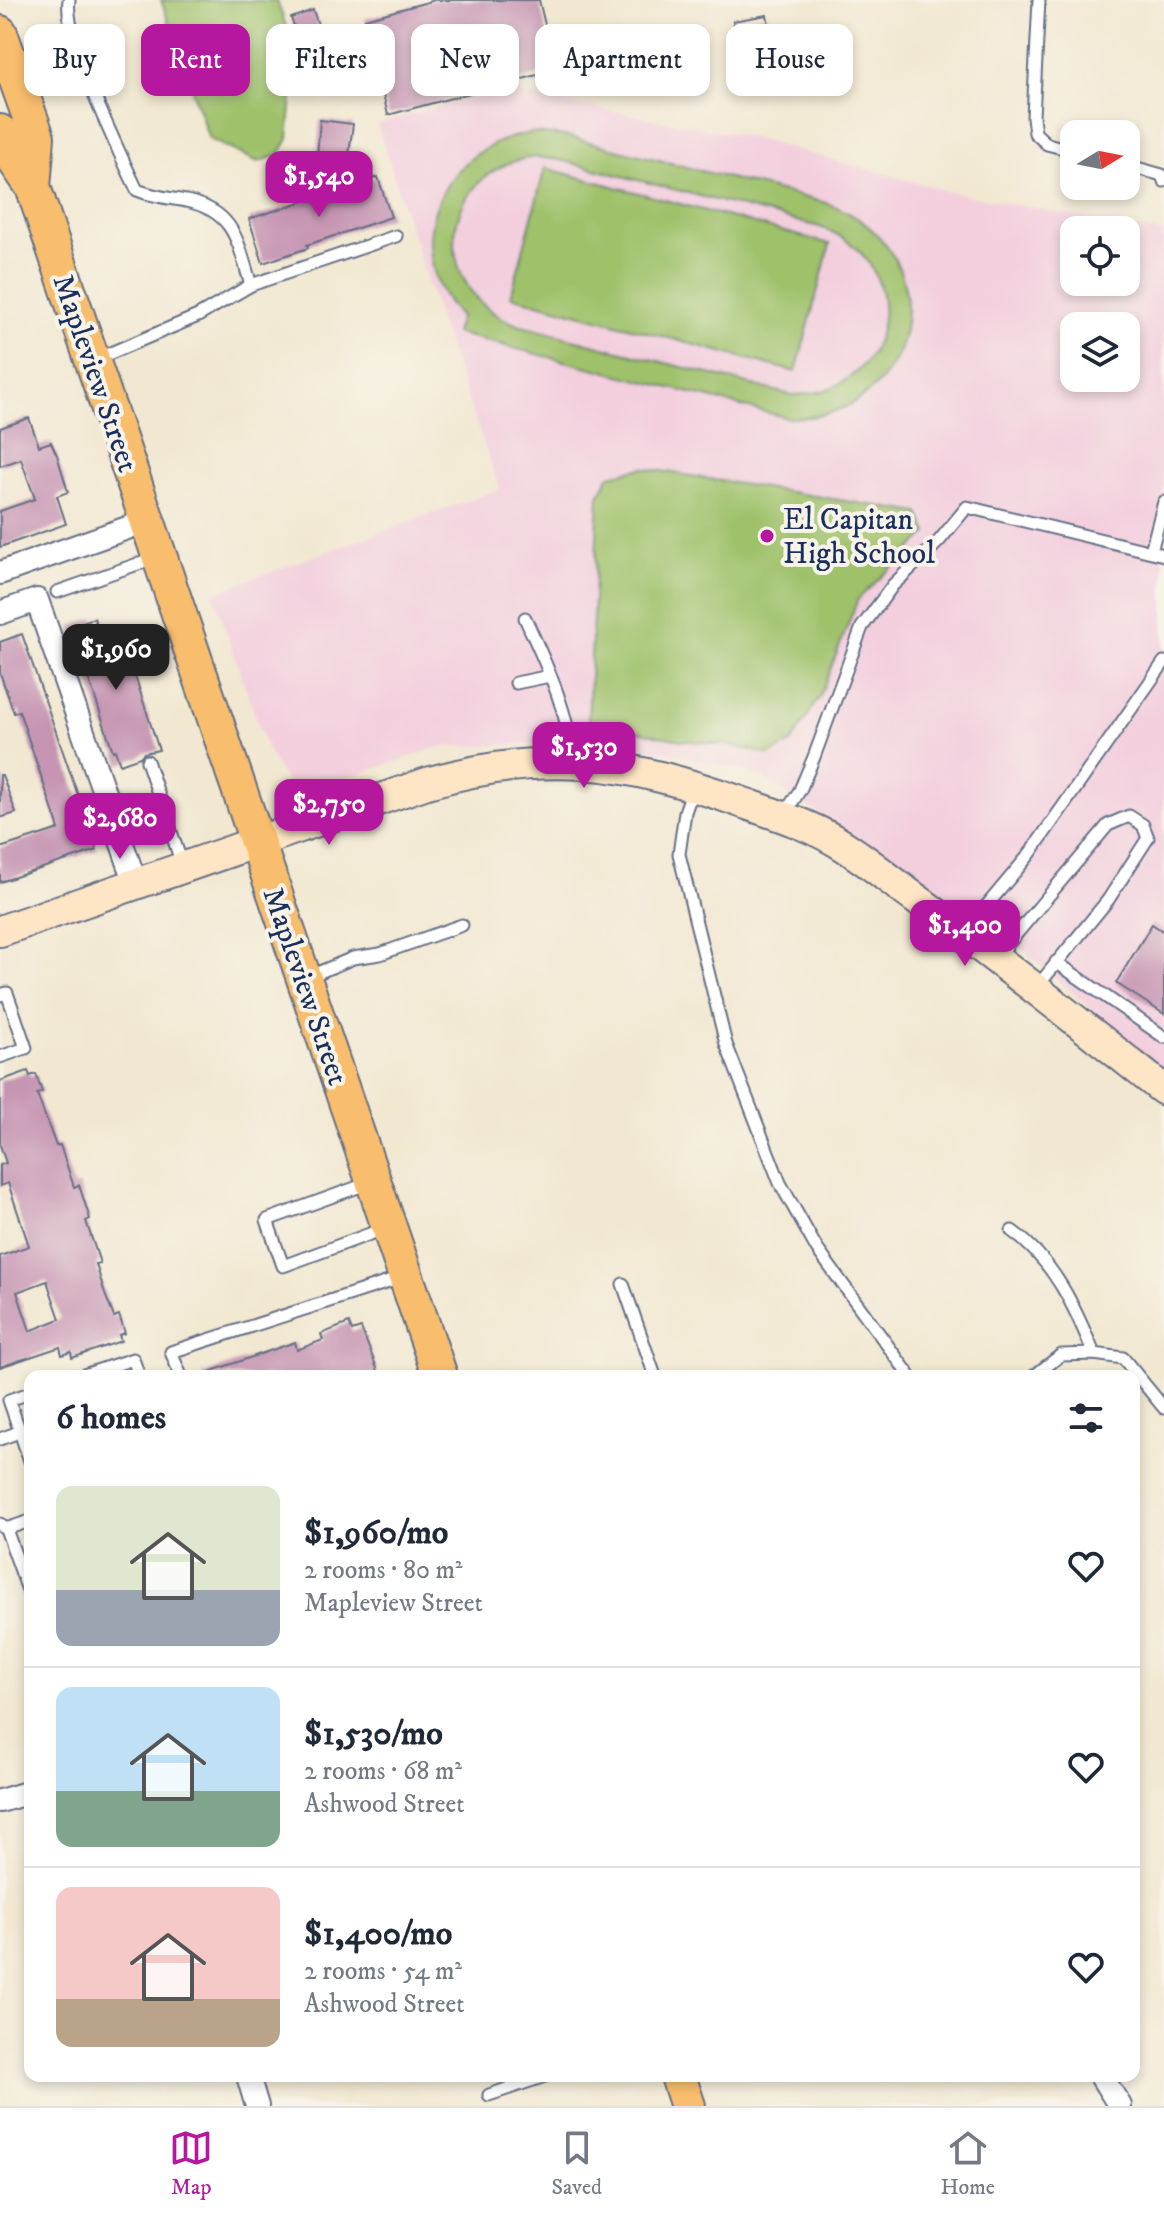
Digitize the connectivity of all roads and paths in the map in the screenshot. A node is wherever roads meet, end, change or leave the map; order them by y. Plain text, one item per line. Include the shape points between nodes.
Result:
1 (69, 0) edge
2 (1039, 0) edge
3 (0, 33) edge
4 (0, 132) edge
5 (1060, 147) edge
6 (1140, 168) edge
7 (1163, 174) edge
8 (33, 187) junction
9 (396, 236) dead end
10 (251, 285) junction
11 (92, 360) junction
12 (1164, 502) edge
13 (147, 521) junction
14 (1151, 551) junction
15 (1164, 555) edge
16 (160, 557) junction
17 (0, 573) edge
18 (57, 592) dead end
19 (0, 613) edge
20 (525, 618) dead end
21 (1164, 662) edge
22 (550, 676) junction
23 (516, 683) dead end
24 (147, 761) dead end
25 (573, 763) junction
26 (694, 786) junction
27 (783, 817) junction
28 (257, 843) junction
29 (183, 868) junction
30 (136, 884) junction
31 (462, 925) dead end
32 (0, 931) edge
33 (961, 931) junction
34 (997, 957) junction
35 (1056, 962) junction
36 (304, 979) junction
37 (1036, 989) junction
38 (0, 995) edge
39 (1164, 1037) edge
40 (0, 1057) edge
41 (1164, 1090) edge
42 (373, 1182) junction
43 (389, 1227) junction
44 (1012, 1231) dead end
45 (406, 1276) junction
46 (623, 1284) dead end
47 (1094, 1354) junction
48 (99, 1370) edge
49 (137, 1370) edge
50 (178, 1370) edge
51 (438, 1370) edge
52 (653, 1370) edge
53 (906, 1370) edge
54 (1042, 1370) edge
55 (1133, 1370) edge
56 (1140, 1379) edge
57 (24, 1395) edge
58 (1164, 1408) edge
59 (19, 1432) junction
60 (0, 1439) edge
61 (24, 1445) edge
62 (24, 1522) edge
63 (3, 1527) edge
64 (24, 1581) edge
65 (24, 1794) edge
66 (0, 1801) edge
67 (250, 2082) edge
68 (527, 2082) edge
69 (680, 2082) edge
70 (1105, 2082) edge
71 (489, 2095) dead end
72 (257, 2106) edge
73 (688, 2106) edge
74 (1120, 2106) edge

1 - 10 lane via 70,26 137,190 209,208 232,227
2 - 5 lane via 1035,133
3 - 8 main road, Mapleview Street via 37,137
4 - 8 main road, Mapleview Street
6 - 7 lane
8 - 11 main road, Mapleview Street
9 - 10 lane
10 - 11 lane via 198,316
11 - 13 main road, Mapleview Street
12 - 14 lane
13 - 16 main road, Mapleview Street
13 - 17 street
14 - 15 lane
14 - 27 lane via 967,507 893,585 862,627 805,779
16 - 18 lane
16 - 28 main road, Mapleview Street
19 - 30 street via 37,600
20 - 22 lane
21 - 33 lane via 1029,855
22 - 23 lane
22 - 25 lane
24 - 29 lane
25 - 26 main road via 646,772
25 - 28 main road via 472,770
26 - 27 main road
26 - 53 lane via 679,854 726,1044 780,1183 817,1249
27 - 33 main road via 835,841
28 - 29 main road
28 - 36 main road, Mapleview Street
29 - 30 main road
30 - 32 main road
31 - 36 lane via 353,958
33 - 34 main road
34 - 35 lane via 1093,840 1108,825 1129,816 1143,825 1148,838 1108,900
34 - 37 main road
35 - 37 lane
35 - 39 lane
36 - 42 main road, Mapleview Street
37 - 41 main road
38 - 40 lane via 7,993 26,1048
42 - 43 main road, Mapleview Street
42 - 43 lane via 267,1220 283,1266
43 - 45 main road, Mapleview Street
44 - 47 lane via 1055,1273
45 - 50 lane via 171,1352
45 - 51 main road, Mapleview Street
46 - 52 lane
47 - 54 lane via 1061,1355
47 - 55 lane via 1123,1358
48 - 49 lane via 133,1359
56 - 58 lane
57 - 59 lane via 9,1400
59 - 60 lane
59 - 61 lane
62 - 63 lane
63 - 64 lane
65 - 66 street
67 - 72 street
68 - 71 lane
69 - 73 main road
70 - 74 street

